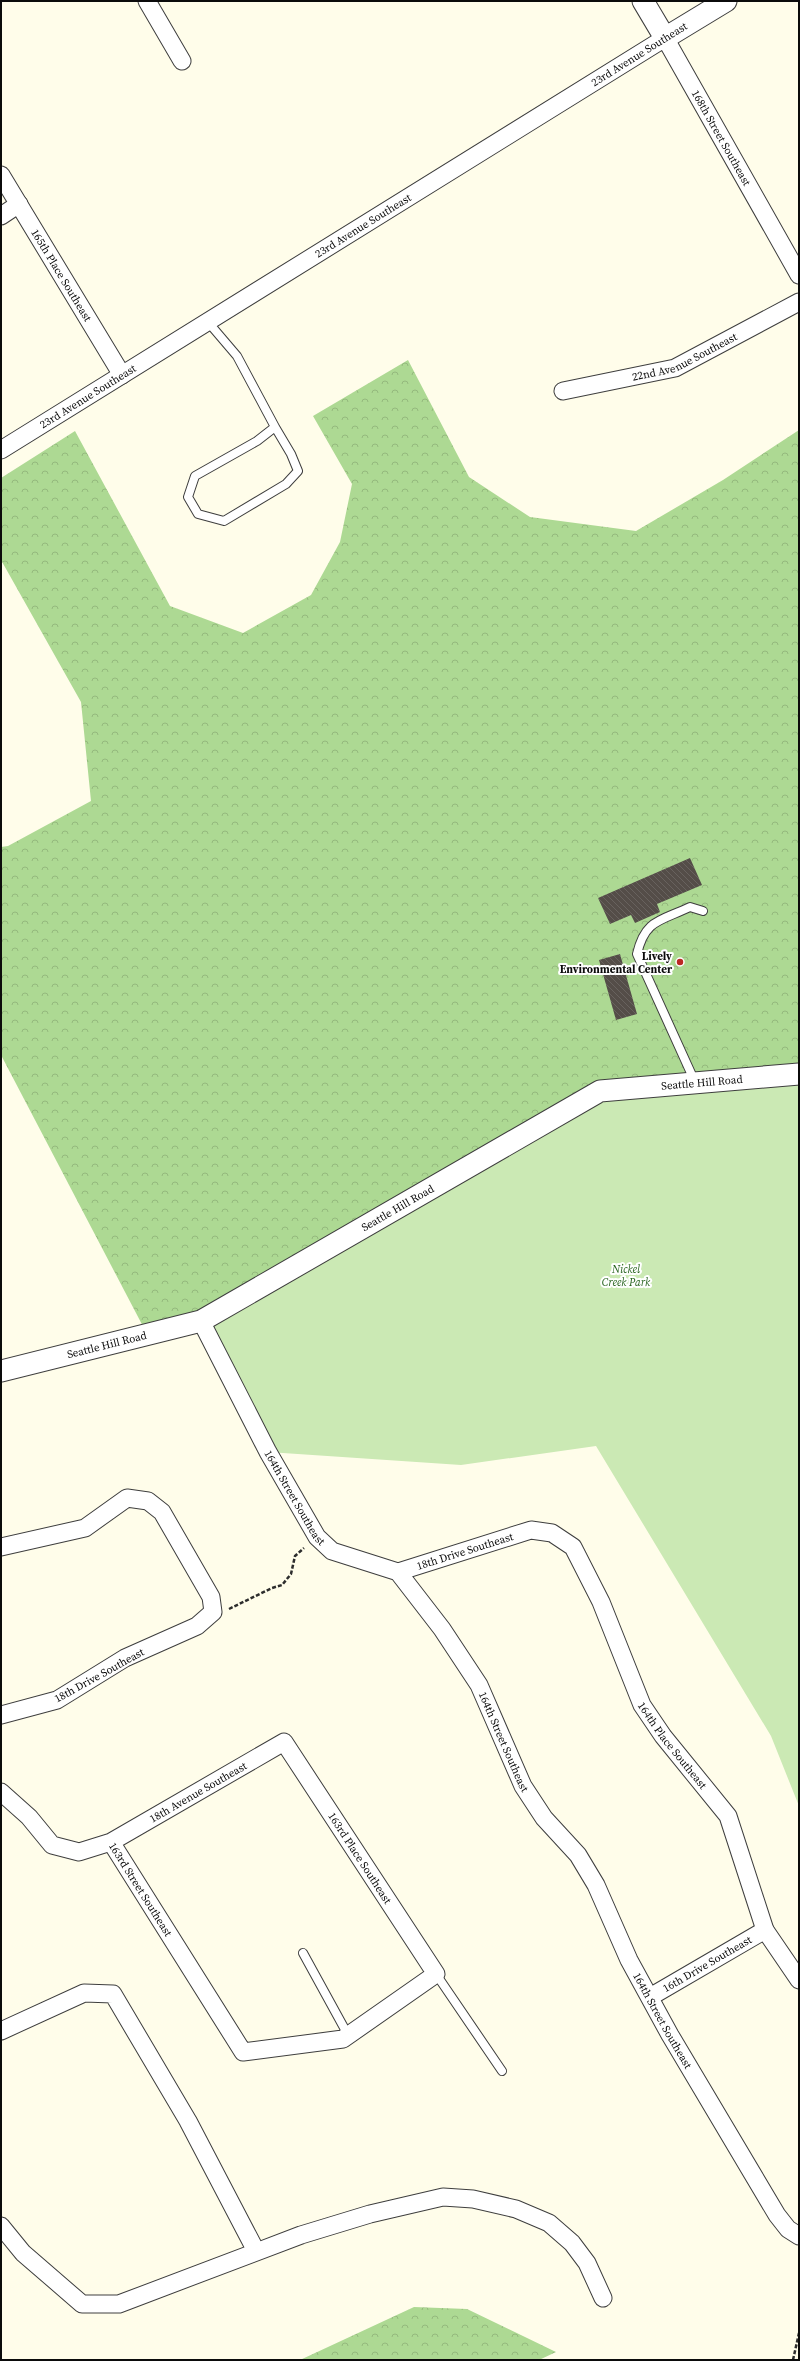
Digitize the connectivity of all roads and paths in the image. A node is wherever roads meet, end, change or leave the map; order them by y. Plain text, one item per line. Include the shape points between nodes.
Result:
1 (147, 1) edge
2 (643, 1) edge
3 (726, 1) edge
4 (665, 38) junction
5 (182, 61) dead end
6 (1, 175) edge
7 (19, 204) junction
8 (1, 216) edge
9 (799, 275) edge
10 (799, 302) edge
11 (208, 322) junction
12 (122, 375) junction
13 (563, 391) dead end
14 (275, 427) junction
15 (1, 450) edge
16 (702, 911) dead end
17 (799, 1074) edge
18 (696, 1083) junction
19 (201, 1321) junction
20 (1, 1370) edge
21 (531, 1530) joint
22 (316, 1537) junction
23 (1, 1547) edge
24 (398, 1572) junction
25 (213, 1612) junction
26 (1, 1715) edge
27 (284, 1742) joint
28 (1, 1792) edge
29 (111, 1842) junction
30 (765, 1930) junction
31 (303, 1953) dead end
32 (436, 1974) junction
33 (799, 1980) edge
34 (650, 1997) junction
35 (1, 2031) edge
36 (348, 2035) junction
37 (502, 2071) dead end
38 (1, 2226) edge
39 (799, 2236) edge
40 (256, 2252) junction
41 (602, 2298) dead end
42 (799, 2333) edge
43 (793, 2360) edge

1 - 5 street
2 - 4 street, 168th Street Southeast
3 - 4 street, 23rd Avenue Southeast
4 - 9 street, 168th Street Southeast
4 - 11 street, 23rd Avenue Southeast
6 - 7 street, 165th Place Southeast
7 - 8 street
7 - 12 street, 165th Place Southeast
10 - 13 street, 22nd Avenue Southeast via 675,368
11 - 12 street, 23rd Avenue Southeast
11 - 14 lane via 237,356
12 - 15 street, 23rd Avenue Southeast
14 - 14 lane via 257,441 195,476 188,497 198,514 224,521 286,484 298,472
16 - 18 lane via 690,907 650,925 641,938 637,954
17 - 18 street, Seattle Hill Road
18 - 19 street, Seattle Hill Road via 600,1091
19 - 20 street, Seattle Hill Road
19 - 22 street, 164th Street Southeast via 268,1452
21 - 24 street, 18th Drive Southeast
21 - 30 street, 164th Place Southeast via 552,1533 573,1547 601,1602 642,1705 663,1736 728,1816
22 - 24 street, 164th Street Southeast via 332,1551
22 - 25 path via 295,1556 291,1574 282,1585 231,1608
23 - 25 street via 85,1528 127,1498 148,1501 162,1512 211,1597
24 - 34 street, 164th Street Southeast via 442,1629 479,1685 523,1786 544,1818 582,1861 596,1885 629,1960
25 - 26 street, 18th Drive Southeast via 197,1626 125,1658 57,1700
27 - 29 street, 18th Avenue Southeast
27 - 32 street, 163rd Place Southeast
28 - 29 street, 163rd Street Southeast via 28,1817 52,1845 79,1852
29 - 36 street, 163rd Street Southeast via 243,2052 343,2039
30 - 33 street, 164th Place Southeast
30 - 34 street, 16th Drive Southeast
31 - 36 lane
32 - 36 street
32 - 37 lane
34 - 39 street, 164th Street Southeast via 770,2203 788,2230
35 - 40 street via 84,1993 113,1994 188,2121
38 - 40 street via 23,2253 82,2304 119,2304
40 - 41 street via 370,2214 443,2197 473,2199 516,2210 549,2223 572,2243 587,2263
42 - 43 path

